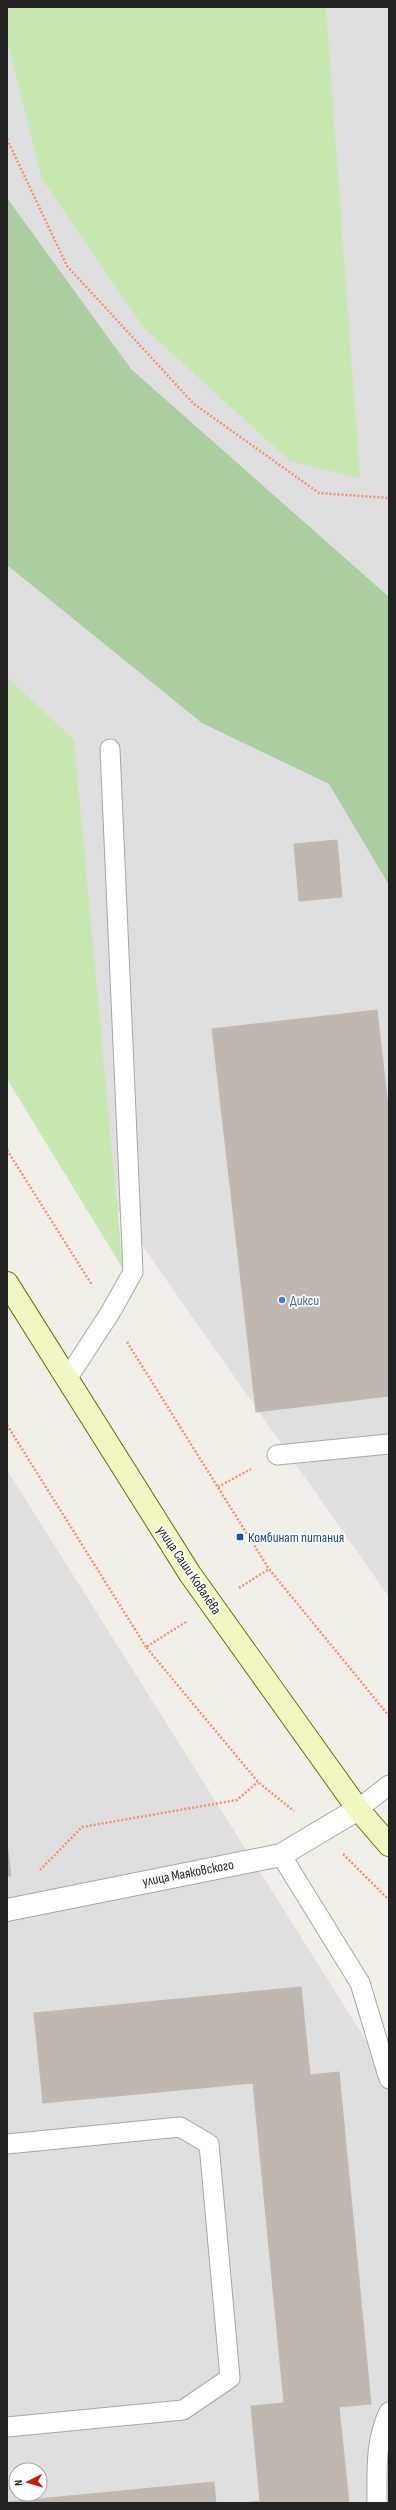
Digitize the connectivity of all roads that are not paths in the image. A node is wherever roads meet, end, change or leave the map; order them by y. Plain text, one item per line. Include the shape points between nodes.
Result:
1 (110, 749) dead end
2 (7, 1283) edge
3 (67, 1379) junction
4 (389, 1444) edge
5 (277, 1455) road end
6 (389, 1785) edge
7 (358, 1809) junction
8 (389, 1845) edge
9 (281, 1855) junction
10 (7, 1910) edge
11 (389, 2079) edge
12 (7, 2144) edge
13 (389, 2412) edge
14 (7, 2427) edge
15 (377, 2503) edge

1 - 3 lane via 133,1272 110,1314
2 - 3 street, улица Саши Ковалёва
3 - 7 street, улица Саши Ковалёва via 190,1574
4 - 5 lane
6 - 7 lane
7 - 8 street, улица Саши Ковалёва
7 - 9 street, улица Маяковского
9 - 10 street, улица Маяковского
9 - 11 lane via 360,1983
12 - 14 lane via 180,2127 209,2144 230,2378 184,2410
13 - 15 lane via 381,2428

